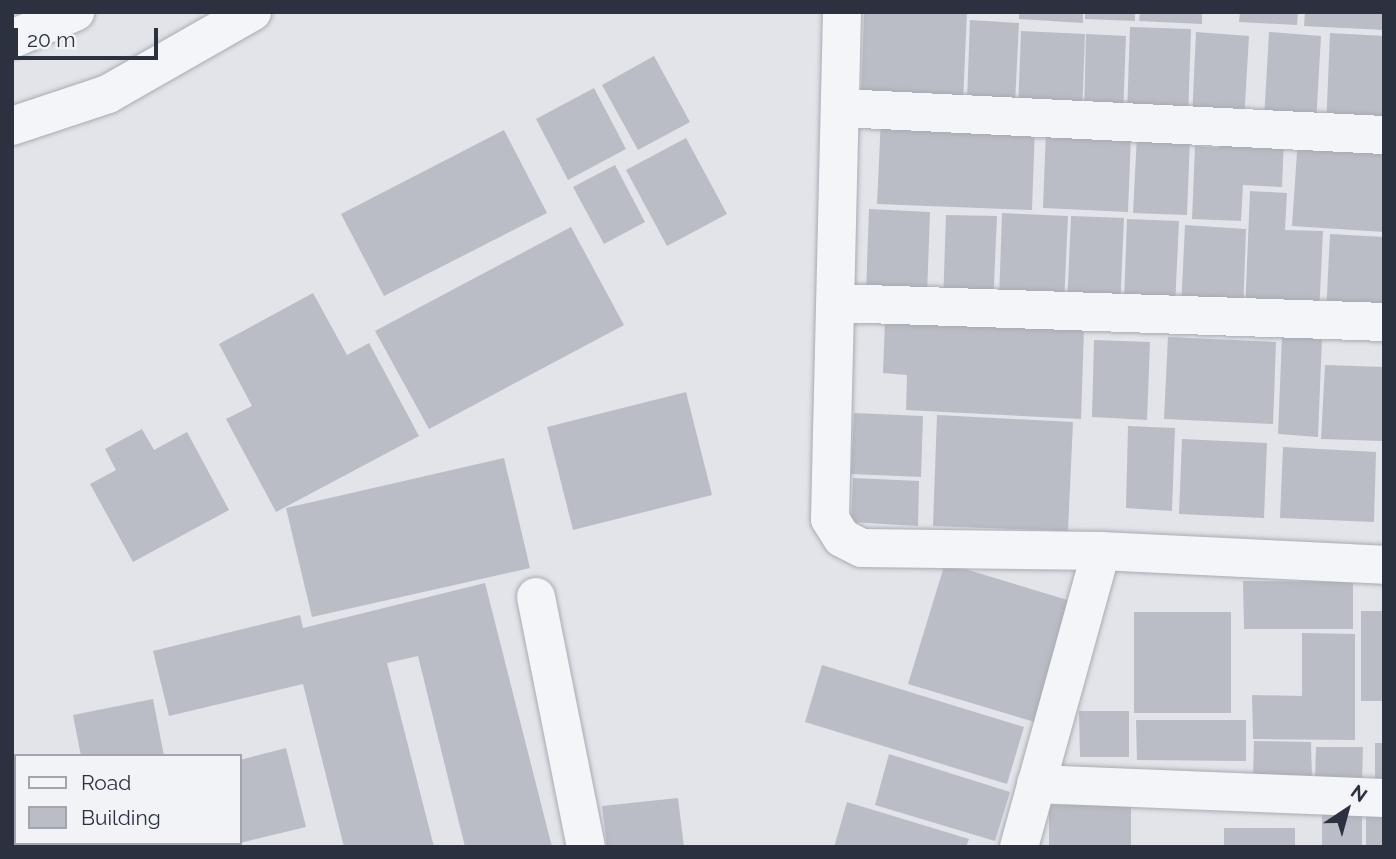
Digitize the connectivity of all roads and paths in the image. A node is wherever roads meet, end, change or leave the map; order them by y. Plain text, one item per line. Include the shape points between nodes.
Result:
1 (75, 12) edge
2 (252, 12) edge
3 (842, 12) edge
4 (12, 39) edge
5 (841, 108) junction
6 (12, 127) edge
7 (1384, 135) edge
8 (838, 303) junction
9 (1384, 322) edge
10 (1101, 551) junction
11 (1384, 565) edge
12 (536, 597) dead end
13 (1036, 784) junction
14 (1384, 798) edge
15 (586, 847) edge
16 (1019, 847) edge

1 - 4 street
2 - 6 street via 108,94
3 - 5 street
5 - 7 street
5 - 8 street
8 - 9 street
8 - 10 street via 830,519 842,538 862,548
10 - 11 street
10 - 13 street
12 - 15 street
13 - 14 street
13 - 16 street

